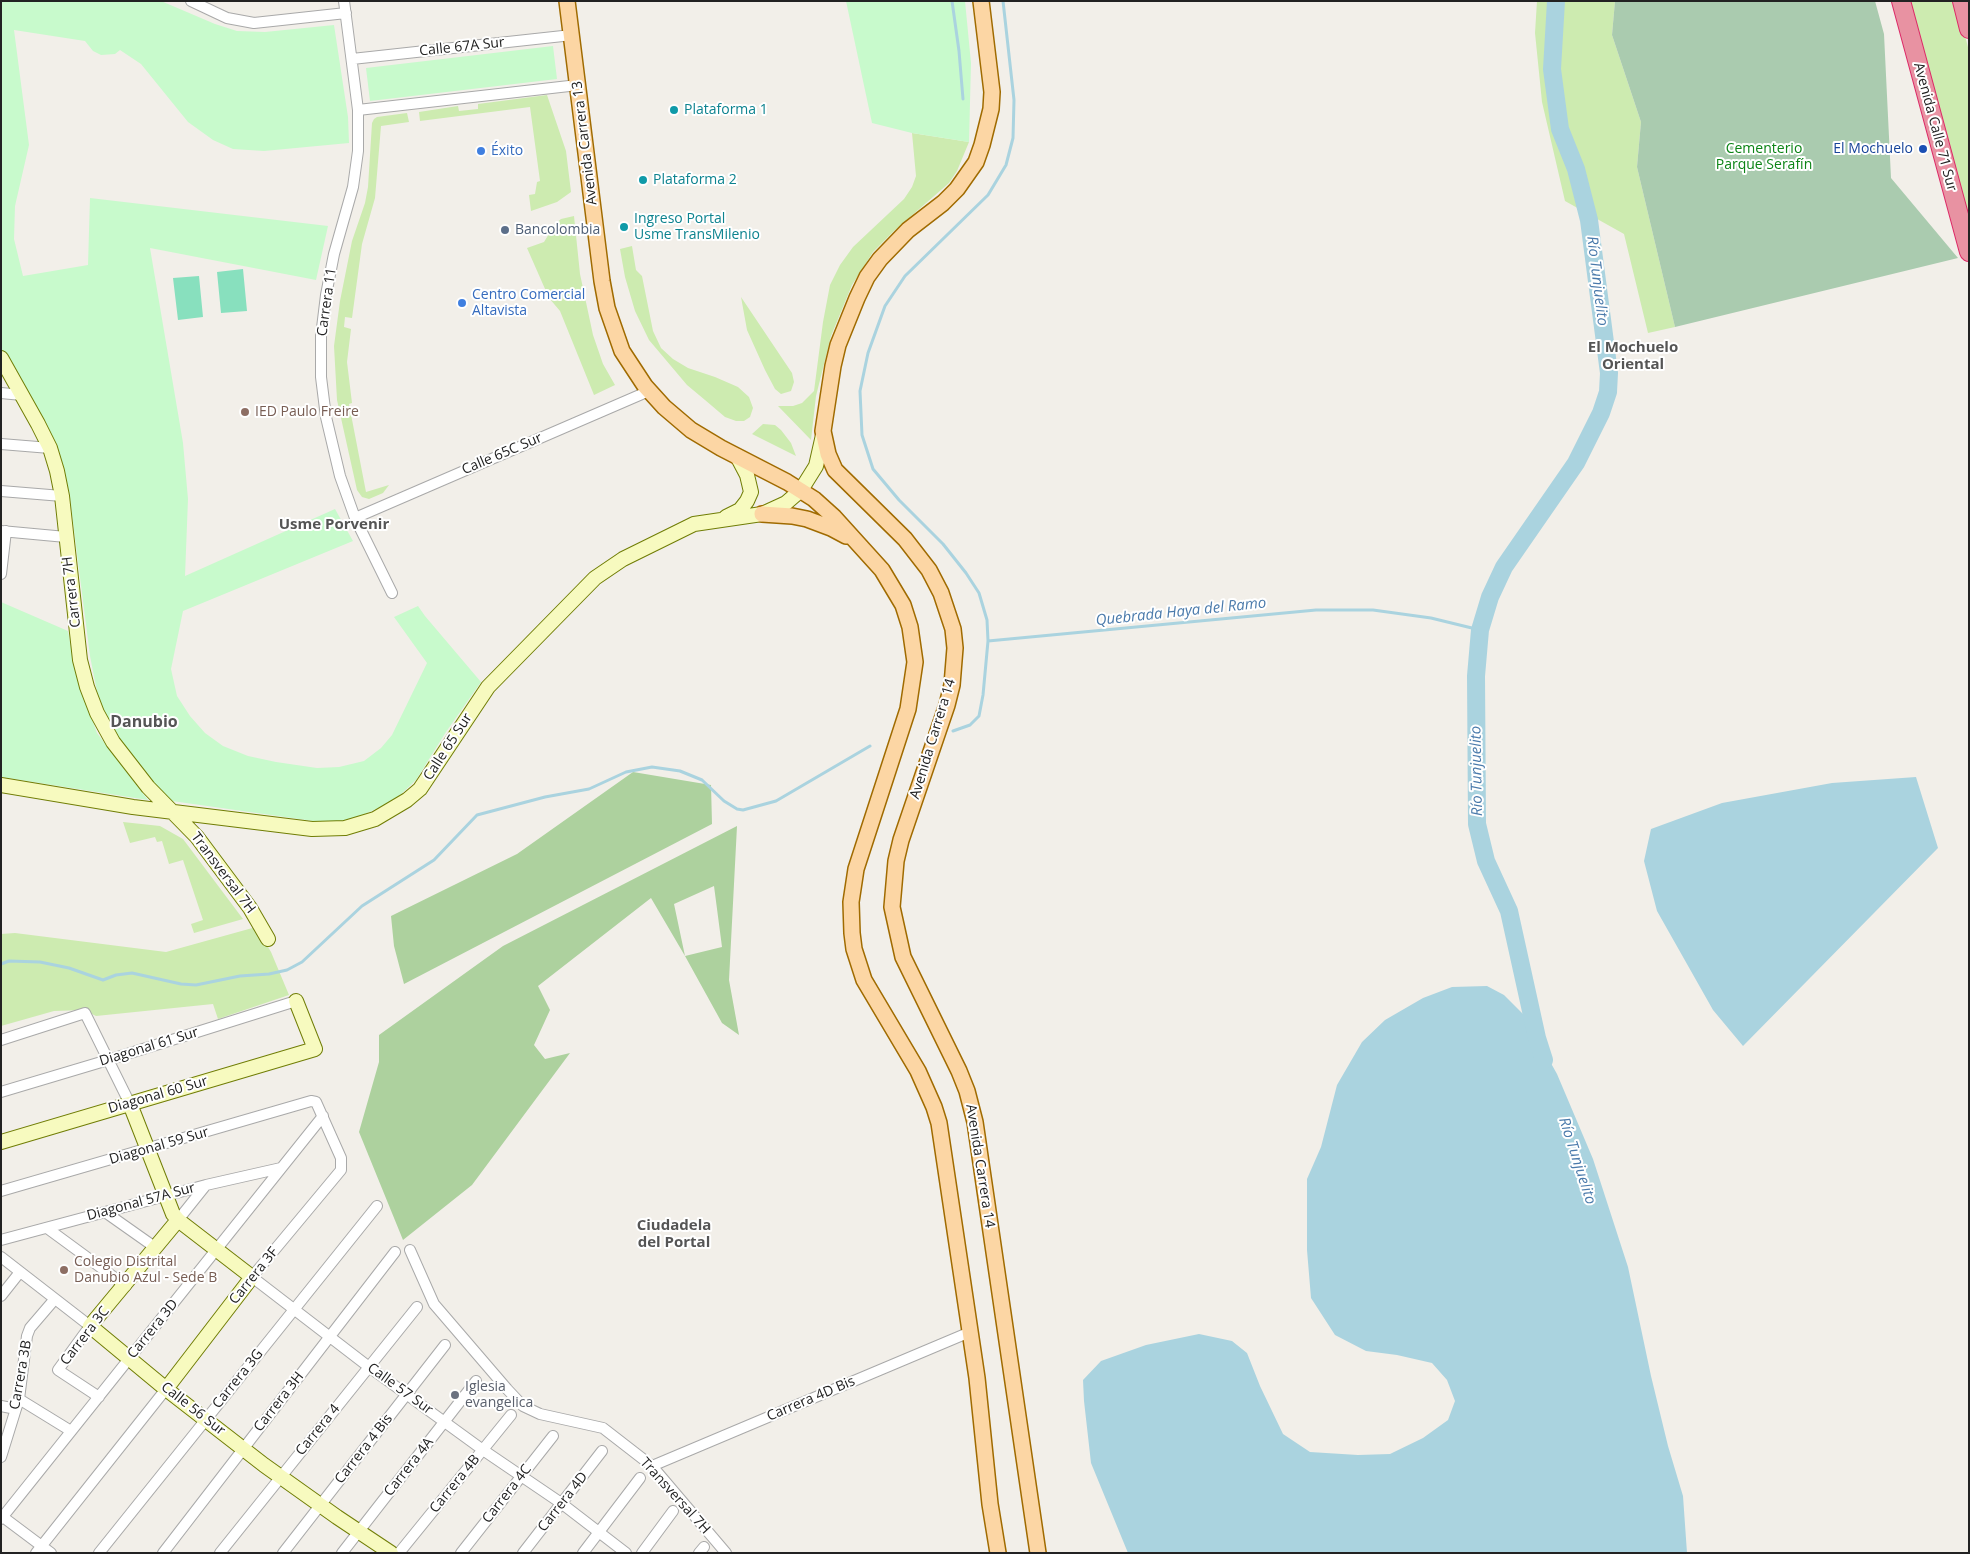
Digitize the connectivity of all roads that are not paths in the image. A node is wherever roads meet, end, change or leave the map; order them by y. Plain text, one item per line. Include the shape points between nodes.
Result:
1 (191, 1) edge
2 (344, 1) edge
3 (567, 1) edge
4 (980, 1) edge
5 (1901, 1) edge
6 (1962, 1) edge
7 (346, 13) junction
8 (1969, 29) edge
9 (572, 35) junction
10 (352, 59) junction
11 (578, 85) junction
12 (358, 110) junction
13 (1969, 252) edge
14 (1, 358) edge
15 (649, 391) junction
16 (1, 393) edge
17 (22, 395) junction
18 (823, 431) junction
19 (1, 444) edge
20 (50, 448) junction
21 (736, 456) junction
22 (801, 490) junction
23 (1, 491) edge
24 (62, 496) junction
25 (762, 514) junction
26 (355, 518) junction
27 (718, 520) junction
28 (4, 531) edge
29 (66, 537) junction
30 (859, 544) junction
31 (1, 574) edge
32 (392, 593) dead end
33 (1, 785) edge
34 (172, 811) junction
35 (268, 939) dead end
36 (296, 1001) joint
37 (1, 1040) edge
38 (108, 1060) junction
39 (1, 1092) edge
40 (130, 1104) junction
41 (322, 1116) junction
42 (1, 1142) edge
43 (148, 1150) junction
44 (281, 1168) junction
45 (206, 1185) junction
46 (1, 1191) edge
47 (166, 1196) junction
48 (378, 1206) dead end
49 (105, 1212) junction
50 (178, 1220) junction
51 (47, 1228) junction
52 (1, 1240) edge
53 (156, 1248) junction
54 (217, 1249) junction
55 (410, 1250) dead end
56 (395, 1252) dead end
57 (1, 1257) edge
58 (20, 1272) junction
59 (252, 1277) junction
60 (126, 1286) junction
61 (1, 1296) edge
62 (54, 1300) junction
63 (417, 1307) dead end
64 (294, 1310) junction
65 (90, 1326) junction
66 (970, 1332) junction
67 (329, 1337) junction
68 (445, 1345) dead end
69 (129, 1359) junction
70 (369, 1367) junction
71 (476, 1381) dead end
72 (166, 1389) junction
73 (406, 1394) junction
74 (99, 1397) junction
75 (19, 1399) junction
76 (1, 1406) edge
77 (16, 1409) junction
78 (511, 1415) dead end
79 (206, 1419) junction
80 (444, 1422) junction
81 (71, 1432) junction
82 (553, 1436) dead end
83 (243, 1449) junction
84 (483, 1450) junction
85 (602, 1451) dead end
86 (1, 1457) edge
87 (652, 1466) junction
88 (522, 1476) junction
89 (281, 1477) junction
90 (640, 1478) dead end
91 (561, 1503) junction
92 (320, 1505) junction
93 (673, 1511) dead end
94 (2, 1518) edge
95 (359, 1532) junction
96 (599, 1532) junction
97 (39, 1549) edge
98 (51, 1553) edge
99 (98, 1553) edge
100 (164, 1553) edge
101 (220, 1553) edge
102 (283, 1553) edge
103 (342, 1553) edge
104 (391, 1553) edge
105 (400, 1553) edge
106 (461, 1553) edge
107 (523, 1553) edge
108 (583, 1553) edge
109 (626, 1553) edge
110 (642, 1553) edge
111 (726, 1553) edge
112 (998, 1553) edge
113 (1038, 1553) edge

1 - 7 street via 227,18 254,23
2 - 7 street, Carrera 11
3 - 9 main road, Avenida Carrera 13
4 - 18 main road, Avenida Carrera 14 via 992,92 991,109 976,162 943,203 903,235 867,278 838,345
5 - 13 highway, Avenida Calle 71 Sur
6 - 8 highway
7 - 10 street, Carrera 11
9 - 10 street, Calle 67A Sur
9 - 11 main road, Avenida Carrera 13
10 - 12 street, Carrera 11
11 - 12 street
11 - 15 main road, Avenida Carrera 13 via 607,308 622,351
12 - 26 street, Carrera 11 via 355,172 329,274 320,356 330,437
14 - 17 street, Carrera 7H
15 - 21 main road, Avenida Carrera 13 via 691,430
15 - 26 street, Calle 65C Sur
16 - 17 street
17 - 20 street, Carrera 7H
18 - 22 street, Calle 65 Sur via 816,466
18 - 113 main road, Avenida Carrera 14 via 835,470 905,539 929,570 953,629 952,685 896,861 892,907 903,957 959,1071 975,1122
19 - 20 street
20 - 24 street, Carrera 7H
21 - 22 main road, Avenida Carrera 13
21 - 27 street, Calle 65 Sur via 747,475 751,492 740,510
22 - 25 street, Calle 65 Sur via 781,506
22 - 30 main road via 821,505
23 - 24 street
24 - 29 street, Carrera 7H
25 - 27 street, Calle 65 Sur
25 - 30 main road via 807,519 832,528
26 - 32 street, Carrera 11
27 - 34 street, Calle 65 Sur via 694,524 664,538 623,559 585,587 488,687 420,789 391,811 359,825 330,830
28 - 29 street
28 - 31 street
29 - 34 street, Carrera 7H via 80,660 91,700 113,742 148,788
30 - 66 main road via 882,570 903,605 915,662 908,709 856,869 851,902 854,949 864,980 918,1071 934,1107 942,1141
33 - 34 street, Calle 65 Sur
34 - 35 street, Transversal 7H via 250,908
36 - 38 street, Diagonal 61 Sur
36 - 40 street, Diagonal 60 Sur via 315,1049
37 - 38 street via 85,1013
38 - 39 street, Diagonal 61 Sur
38 - 40 street
40 - 42 street, Diagonal 60 Sur
40 - 43 street
41 - 43 street, Diagonal 59 Sur via 316,1102 311,1101
41 - 44 street, Carrera 3D
41 - 59 street, Carrera 3F via 342,1164 341,1170
43 - 46 street, Diagonal 59 Sur
43 - 47 street
44 - 45 street, Diagonal 57A Sur
44 - 54 street, Carrera 3D
45 - 47 street, Diagonal 57A Sur
45 - 50 street, Carrera 3C
47 - 49 street, Diagonal 57A Sur
47 - 50 street
48 - 64 street, Carrera 3G
49 - 51 street, Diagonal 57A Sur
49 - 53 street
50 - 53 street, Carrera 3C
50 - 54 street, Calle 57 Sur
51 - 52 street, Diagonal 57A Sur
51 - 60 street
53 - 60 street, Carrera 3C
54 - 59 street, Calle 57 Sur
54 - 69 street, Carrera 3D
55 - 87 street, Transversal 7H via 434,1304 523,1406 540,1414 603,1428
56 - 67 street, Carrera 3H
57 - 58 street, Calle 56 Sur
58 - 61 street
58 - 62 street, Calle 56 Sur
59 - 64 street, Calle 57 Sur
59 - 72 street, Carrera 3F
60 - 65 street, Carrera 3C
62 - 65 street, Calle 56 Sur
62 - 75 street, Carrera 3B via 30,1328
63 - 70 street, Carrera 4
64 - 67 street, Calle 57 Sur
64 - 79 street, Carrera 3G
65 - 69 street, Calle 56 Sur
65 - 74 street, Carrera 3C via 58,1370
66 - 87 street, Carrera 4D Bis
66 - 112 main road
67 - 70 street, Calle 57 Sur
67 - 83 street, Carrera 3H
68 - 73 street, Carrera 4 Bis
69 - 72 street, Calle 56 Sur
69 - 74 street, Carrera 3D
70 - 73 street, Calle 57 Sur
70 - 89 street, Carrera 4
71 - 80 street, Carrera 4A
72 - 79 street, Calle 56 Sur
72 - 97 street
73 - 80 street, Calle 57 Sur
73 - 92 street, Carrera 4 Bis
74 - 81 street, Carrera 3D
75 - 77 street, Carrera 3B
75 - 81 street
76 - 77 street
77 - 86 street, Carrera 3B
78 - 84 street, Carrera 4B
79 - 83 street, Calle 56 Sur
79 - 99 street, Carrera 3G
80 - 84 street, Calle 57 Sur
80 - 95 street, Carrera 4A
81 - 94 street, Carrera 3D
82 - 88 street, Carrera 4C
83 - 89 street, Calle 56 Sur
83 - 100 street, Carrera 3H
84 - 88 street, Calle 57 Sur
84 - 105 street, Carrera 4B
85 - 91 street, Carrera 4D
87 - 111 street, Transversal 7H
88 - 91 street, Calle 57 Sur
88 - 106 street, Carrera 4C
89 - 92 street, Calle 56 Sur
89 - 101 street, Carrera 4
90 - 96 street
91 - 96 street, Calle 57 Sur
91 - 107 street, Carrera 4D
92 - 95 street, Calle 56 Sur
92 - 102 street, Carrera 4 Bis
93 - 110 street
94 - 97 street
95 - 103 street, Carrera 4A
95 - 104 street, Calle 56 Sur
96 - 108 street
96 - 109 street, Calle 57 Sur
97 - 98 street

